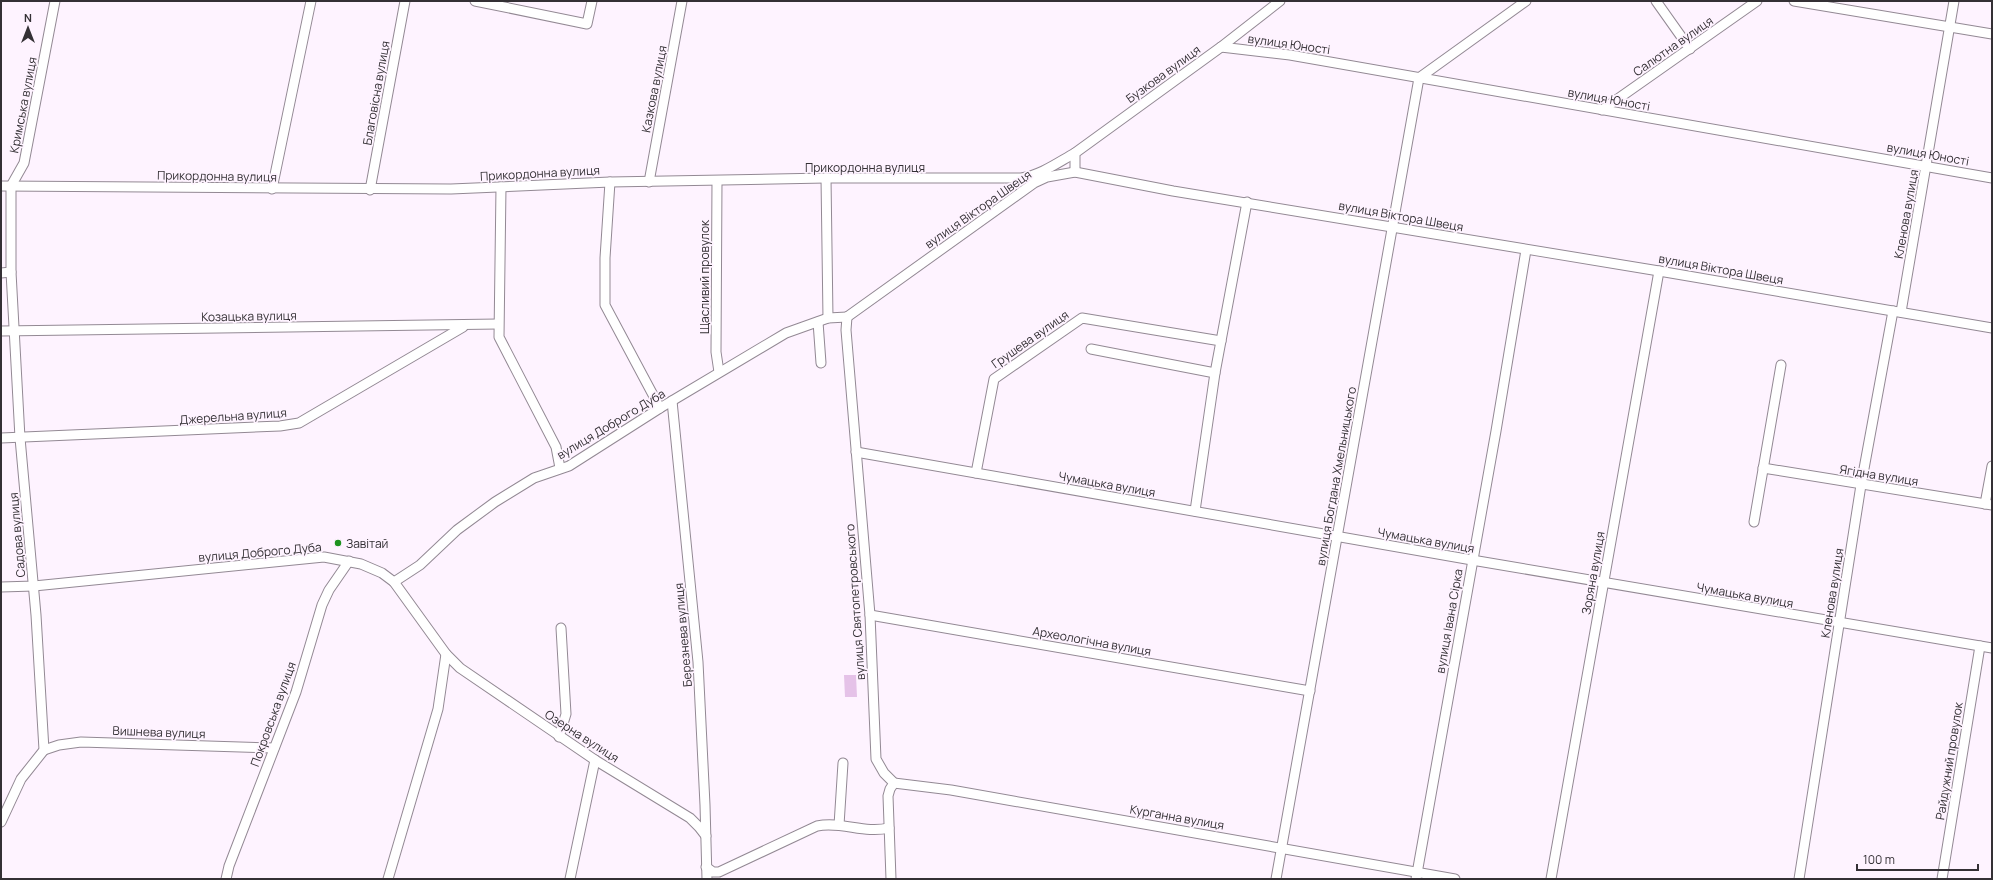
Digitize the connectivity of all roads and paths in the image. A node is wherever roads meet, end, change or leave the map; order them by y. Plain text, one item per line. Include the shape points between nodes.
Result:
1 (55, 1) edge
2 (311, 1) edge
3 (405, 1) edge
4 (475, 1) edge
5 (592, 1) edge
6 (682, 1) edge
7 (1280, 1) edge
8 (1526, 1) edge
9 (1656, 1) edge
10 (1757, 1) edge
11 (1794, 1) edge
12 (1954, 1) edge
13 (508, 4) edge
14 (1949, 27) junction
15 (1992, 34) edge
16 (1221, 47) junction
17 (1690, 49) junction
18 (1419, 78) junction
19 (1602, 110) junction
20 (1075, 154) junction
21 (1926, 165) junction
22 (1075, 172) junction
23 (826, 178) junction
24 (1992, 178) edge
25 (717, 181) junction
26 (610, 182) junction
27 (649, 182) junction
28 (1, 186) edge
29 (11, 186) junction
30 (501, 187) junction
31 (272, 189) junction
32 (370, 190) junction
33 (1247, 202) junction
34 (1393, 227) junction
35 (1526, 250) junction
36 (1660, 271) junction
37 (12, 272) junction
38 (1, 273) edge
39 (1897, 312) junction
40 (847, 316) junction
41 (828, 318) junction
42 (818, 322) junction
43 (498, 324) junction
44 (464, 326) junction
45 (1992, 328) edge
46 (1, 331) edge
47 (14, 331) junction
48 (1221, 341) junction
49 (1092, 349) dead end
50 (821, 363) dead end
51 (1781, 365) dead end
52 (719, 372) junction
53 (1215, 373) junction
54 (672, 401) junction
55 (660, 408) junction
56 (1, 438) edge
57 (20, 438) junction
58 (856, 452) junction
59 (1992, 466) edge
60 (560, 468) junction
61 (1763, 468) junction
62 (976, 472) junction
63 (1861, 485) junction
64 (1989, 504) edge
65 (1195, 511) junction
66 (1754, 522) dead end
67 (1338, 536) junction
68 (1472, 560) junction
69 (349, 561) junction
70 (394, 582) junction
71 (1603, 582) junction
72 (34, 586) junction
73 (1, 587) edge
74 (870, 615) junction
75 (1839, 624) junction
76 (561, 628) dead end
77 (1980, 646) junction
78 (1992, 648) edge
79 (446, 654) junction
80 (1310, 691) junction
81 (559, 736) junction
82 (274, 748) junction
83 (44, 750) junction
84 (595, 760) junction
85 (843, 763) dead end
86 (894, 783) junction
87 (6, 801) edge
88 (1, 822) edge
89 (839, 825) junction
90 (889, 828) junction
91 (706, 836) junction
92 (1282, 848) junction
93 (706, 866) junction
94 (1416, 876) edge
95 (226, 879) edge
96 (388, 879) edge
97 (570, 879) edge
98 (707, 879) edge
99 (891, 879) edge
100 (1276, 879) edge
101 (1455, 879) edge
102 (1551, 879) edge
103 (1799, 879) edge
104 (1942, 879) edge

1 - 29 street, Кримська вулиця via 24,163
2 - 31 street
3 - 32 street, Благовісна вулиця
4 - 13 street
5 - 13 street via 587,24
6 - 27 street, Казкова вулиця
7 - 16 street, Бузкова вулиця
8 - 18 street
9 - 17 street
10 - 17 street, Салютна вулиця
11 - 14 street
12 - 14 street, Кленова вулиця
14 - 15 street
14 - 21 street, Кленова вулиця
16 - 18 street, вулиця Юності via 1290,55
16 - 20 street, Бузкова вулиця
17 - 19 street, Салютна вулиця
18 - 19 street, вулиця Юності
18 - 34 street, вулиця Богдана Хмельницького
19 - 21 street, вулиця Юності via 1802,146
20 - 22 street
20 - 23 street, Прикордонна вулиця via 1030,177 1021,178
21 - 24 street, вулиця Юності
21 - 39 street, Кленова вулиця
22 - 33 street, вулиця Віктора Швеця
22 - 40 street, вулиця Віктора Швеця via 1047,177 1034,183
23 - 25 street, Прикордонна вулиця
23 - 41 street
25 - 27 street, Прикордонна вулиця
25 - 52 street, Щасливий провулок via 716,352
26 - 27 street, Прикордонна вулиця
26 - 30 street, Прикордонна вулиця
26 - 55 street via 605,305
28 - 29 street, Прикордонна вулиця
29 - 31 street, Прикордонна вулиця
29 - 37 street, Садова вулиця
30 - 32 street, Прикордонна вулиця
30 - 43 street
31 - 32 street, Прикордонна вулиця
33 - 34 street, вулиця Віктора Швеця
33 - 48 street
34 - 35 street, вулиця Віктора Швеця
34 - 67 street, вулиця Богдана Хмельницького
35 - 36 street, вулиця Віктора Швеця
35 - 68 street, вулиця Івана Сірка
36 - 39 street, вулиця Віктора Швеця
36 - 71 street, Зоряна вулиця
37 - 38 street
37 - 47 street, Садова вулиця
39 - 45 street, вулиця Віктора Швеця
39 - 63 street, Кленова вулиця
40 - 41 street, вулиця Доброго Дуба
40 - 58 street, вулиця Святопетровського
41 - 42 street, вулиця Доброго Дуба
42 - 50 street
42 - 52 street, вулиця Доброго Дуба via 786,333
43 - 44 street, Козацька вулиця
43 - 60 street via 502,344 556,446
44 - 47 street, Козацька вулиця
44 - 57 street, Джерельна вулиця via 298,423 280,426
46 - 47 street, Козацька вулиця
47 - 57 street, Садова вулиця
48 - 53 street
48 - 62 street, Грушева вулиця via 1082,318 994,378
49 - 53 street
51 - 61 street
52 - 54 street, вулиця Доброго Дуба
53 - 65 street
54 - 55 street, вулиця Доброго Дуба
54 - 91 street, Березнева вулиця via 698,662
55 - 60 street, вулиця Доброго Дуба via 569,466
56 - 57 street, Джерельна вулиця
57 - 72 street, Садова вулиця
58 - 62 street, Чумацька вулиця
58 - 74 street, вулиця Святопетровського
59 - 64 street
60 - 70 street, вулиця Доброго Дуба via 534,478 495,502 457,530 420,565
61 - 63 street, Ягідна вулиця
61 - 66 street
62 - 65 street, Чумацька вулиця
63 - 64 street, Ягідна вулиця
63 - 75 street, Кленова вулиця
65 - 67 street, Чумацька вулиця
67 - 68 street, Чумацька вулиця
67 - 80 street, вулиця Богдана Хмельницького
68 - 71 street, Чумацька вулиця
68 - 94 street, вулиця Івана Сірка
69 - 70 street, вулиця Доброго Дуба via 382,573
69 - 72 street, вулиця Доброго Дуба via 324,557
69 - 82 street, Покровська вулиця via 322,605 296,692
70 - 79 street, Озерна вулиця
71 - 75 street, Чумацька вулиця
71 - 102 street, Зоряна вулиця
72 - 73 street, вулиця Доброго Дуба
72 - 83 street, Садова вулиця
74 - 80 street, Археологічна вулиця
74 - 86 street, вулиця Святопетровського via 876,759
75 - 77 street, Чумацька вулиця
75 - 103 street, Кленова вулиця
76 - 81 street via 566,714
77 - 78 street, Чумацька вулиця
77 - 104 street, Райдужний провулок
79 - 81 street, Озерна вулиця via 477,681
79 - 96 street via 438,709
80 - 92 street, вулиця Богдана Хмельницького
81 - 84 street, Озерна вулиця
82 - 83 street, Вишнева вулиця via 81,742
82 - 95 street, Покровська вулиця
83 - 87 street
84 - 91 street, Озерна вулиця via 690,818
84 - 97 street
85 - 89 street
86 - 90 street via 888,796
86 - 92 street, Курганна вулиця via 952,790
87 - 88 street
89 - 90 street via 872,831
89 - 93 street via 818,826 719,872 712,872
90 - 99 street
91 - 93 street, Березнева вулиця
92 - 94 street, Курганна вулиця
92 - 100 street, вулиця Богдана Хмельницького
93 - 98 street, Березнева вулиця
94 - 101 street, Курганна вулиця

